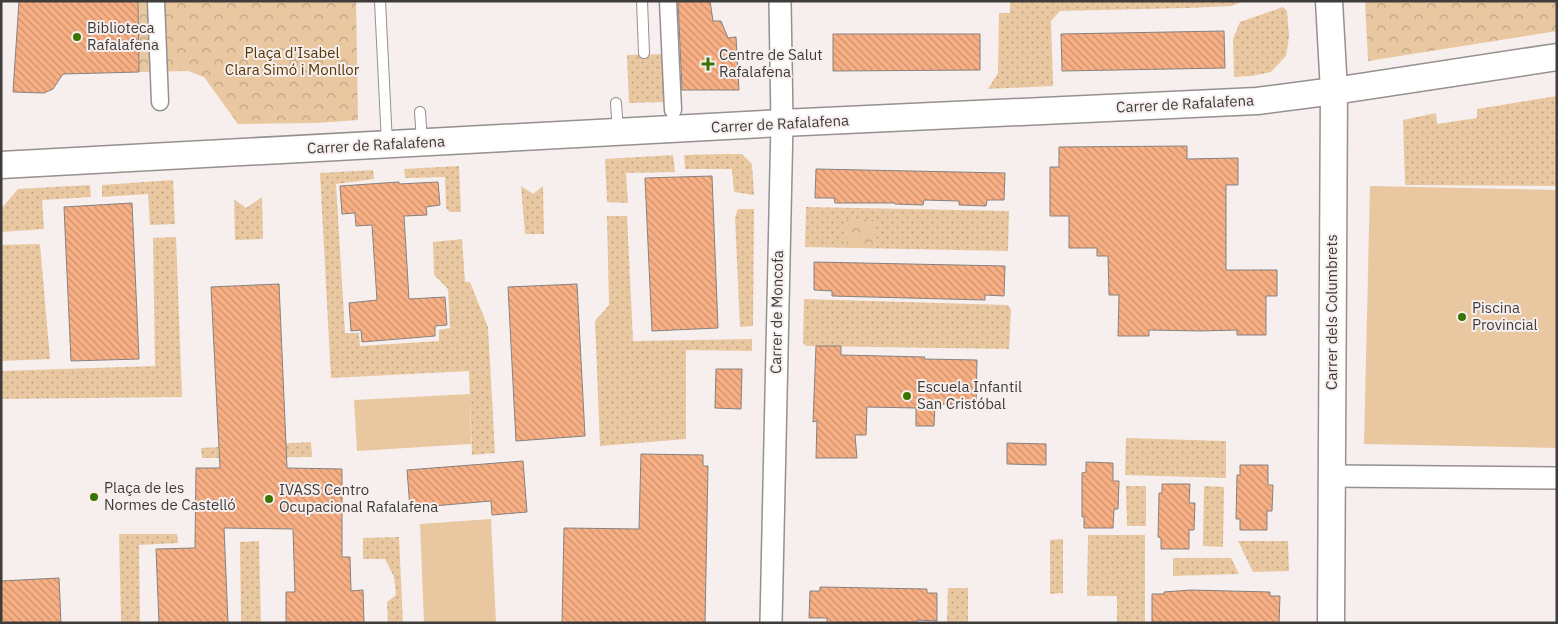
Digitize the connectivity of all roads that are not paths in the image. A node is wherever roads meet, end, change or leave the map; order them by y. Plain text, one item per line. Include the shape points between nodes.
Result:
1 (156, 1) edge
2 (380, 1) edge
3 (642, 1) edge
4 (668, 1) edge
5 (780, 1) edge
6 (1329, 1) edge
7 (644, 53) dead end
8 (1557, 57) edge
9 (1334, 91) junction
10 (160, 102) dead end
11 (616, 103) dead end
12 (673, 110) dead end
13 (420, 112) dead end
14 (782, 123) junction
15 (618, 132) junction
16 (422, 142) junction
17 (387, 145) junction
18 (1, 165) edge
19 (1332, 476) junction
20 (1557, 478) edge
21 (770, 623) edge
22 (1331, 623) edge

1 - 10 street
2 - 17 lane
3 - 7 lane
4 - 12 street
5 - 14 street, Carrer de Moncofa
6 - 9 street, Carrer dels Columbrets
8 - 9 street, Carrer de Rafalafena
9 - 14 street, Carrer de Rafalafena via 1257,101
9 - 19 street, Carrer dels Columbrets
11 - 15 lane
13 - 16 lane
14 - 15 street, Carrer de Rafalafena
14 - 21 street, Carrer de Moncofa
15 - 16 street, Carrer de Rafalafena
16 - 17 street, Carrer de Rafalafena
17 - 18 street, Carrer de Rafalafena
19 - 20 street
19 - 22 street, Carrer dels Columbrets

